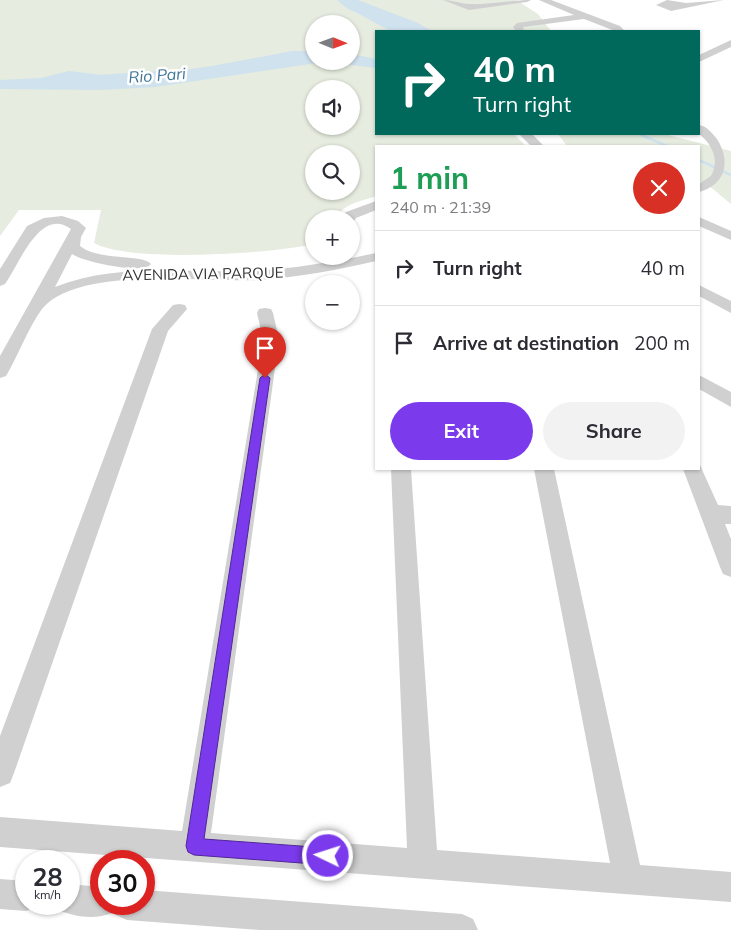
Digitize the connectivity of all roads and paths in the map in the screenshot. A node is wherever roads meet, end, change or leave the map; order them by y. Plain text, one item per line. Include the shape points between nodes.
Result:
1 (447, 0) edge
2 (527, 0) edge
3 (544, 0) edge
4 (720, 0) edge
5 (684, 5) dead end
6 (586, 16) junction
7 (519, 30) edge
8 (619, 30) edge
9 (731, 43) edge
10 (700, 58) edge
11 (700, 129) edge
12 (526, 135) edge
13 (537, 145) edge
14 (700, 188) edge
15 (375, 205) edge
16 (360, 211) edge
17 (700, 221) edge
18 (74, 236) junction
19 (731, 236) edge
20 (375, 244) edge
21 (360, 248) edge
22 (305, 257) edge
23 (375, 257) edge
24 (0, 281) edge
25 (700, 291) edge
26 (36, 306) junction
27 (731, 308) edge
28 (180, 309) dead end
29 (265, 313) dead end
30 (0, 372) edge
31 (700, 382) edge
32 (731, 400) edge
33 (401, 470) edge
34 (544, 470) edge
35 (693, 470) edge
36 (720, 514) edge
37 (731, 567) edge
38 (0, 773) edge
39 (0, 832) edge
40 (194, 846) junction
41 (423, 864) junction
42 (628, 879) junction
43 (731, 886) edge
44 (0, 894) edge
45 (15, 895) edge
46 (155, 906) edge
47 (462, 930) edge

1 - 2 street via 472,7
3 - 6 street
4 - 5 street
6 - 7 street via 520,25 517,27
6 - 8 street
9 - 10 street
11 - 14 street via 729,158 726,173 714,183
12 - 13 street
15 - 16 street
17 - 19 street
18 - 22 street, AVENIDA VIA PARQUE via 73,247 80,253 99,260 130,263 218,264
18 - 24 street via 79,228 72,222 54,220 39,224 32,229
18 - 26 street
20 - 21 street
23 - 26 street, AVENIDA VIA PARQUE via 286,273 98,278 70,284 46,296
25 - 27 street
26 - 30 street
28 - 38 street via 160,329
29 - 40 street via 271,338
31 - 32 street
33 - 41 street
34 - 42 street
35 - 36 street
36 - 37 street
39 - 40 street
40 - 41 street
41 - 42 street
42 - 43 street
44 - 45 street
46 - 47 street

